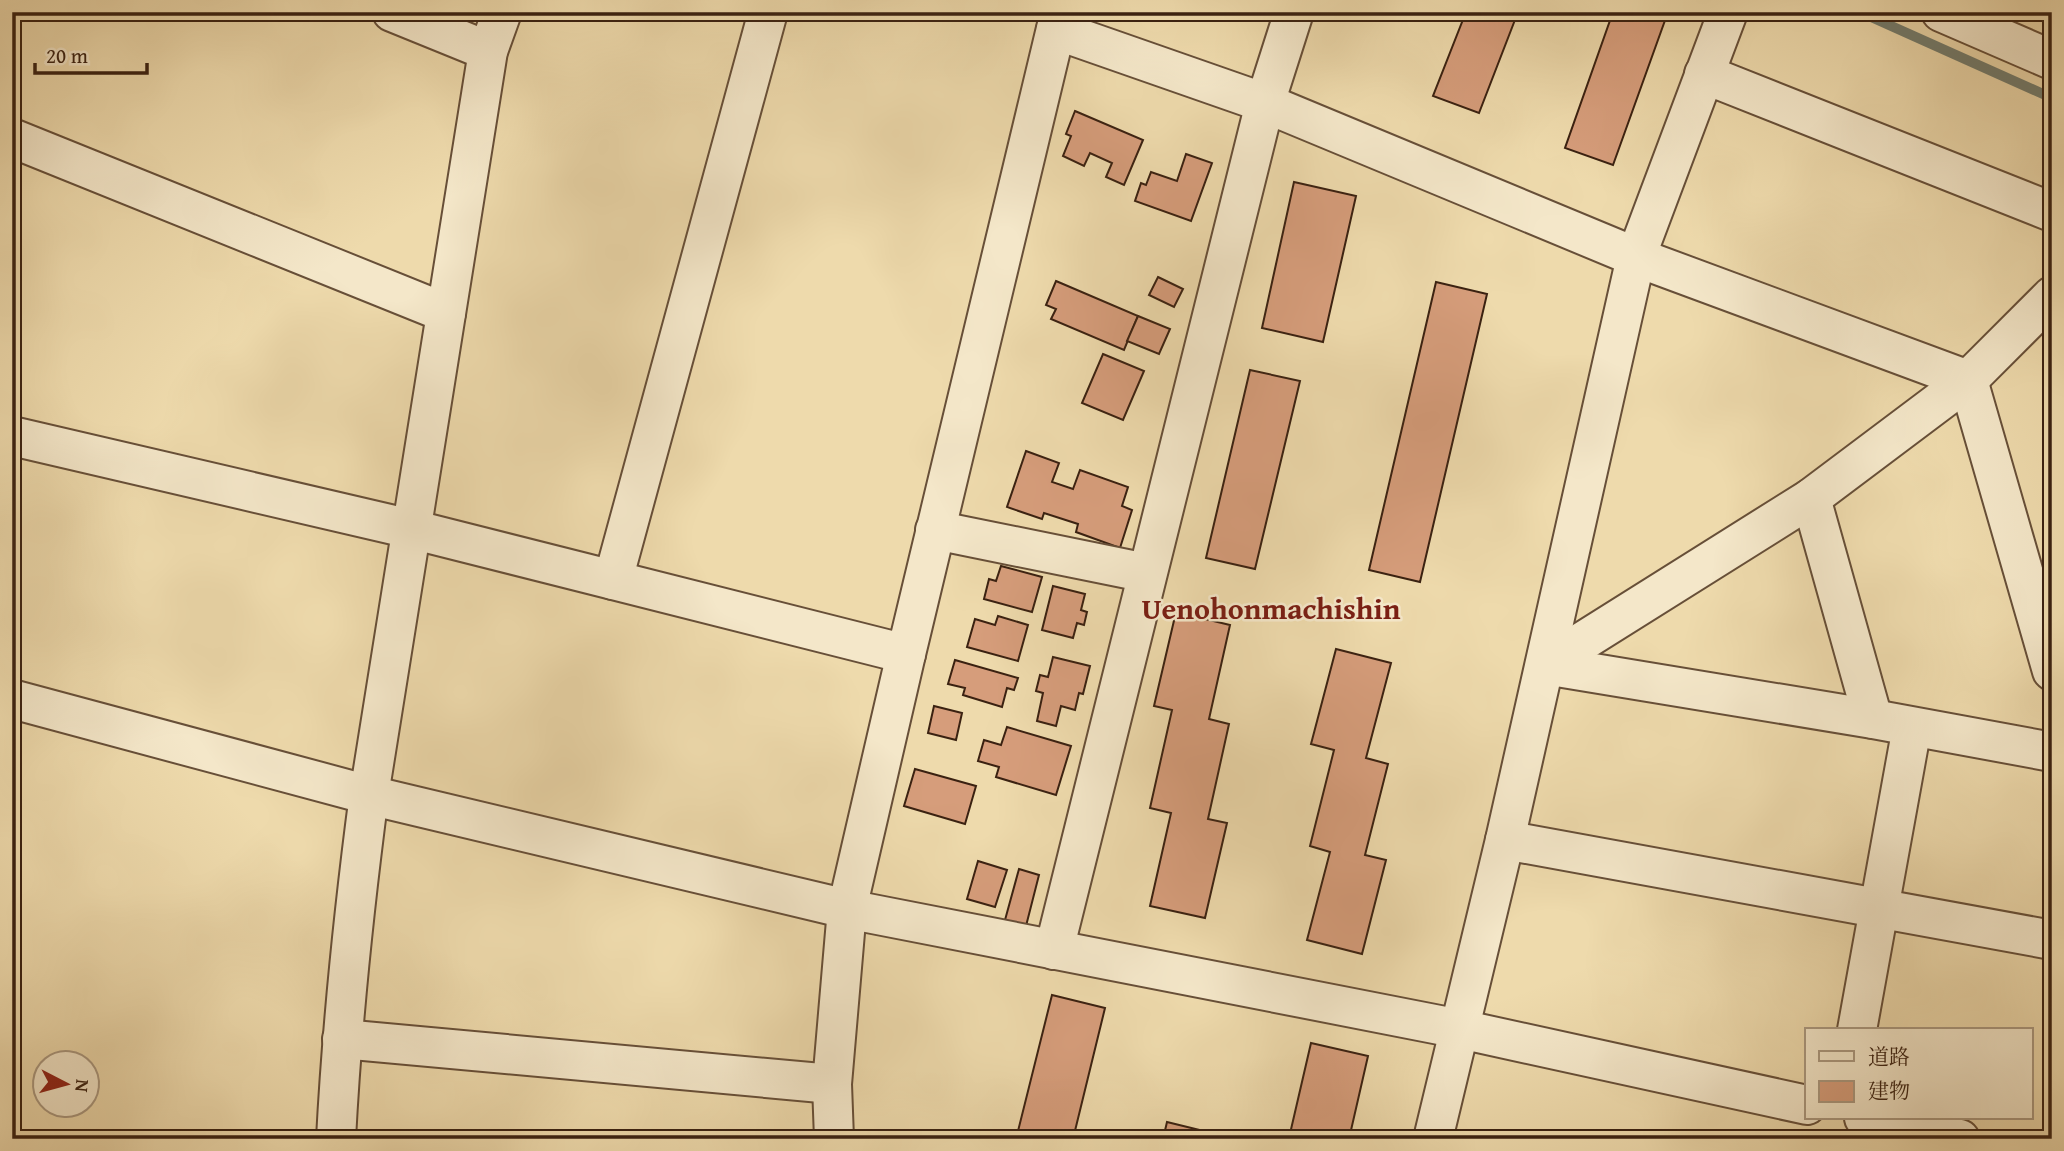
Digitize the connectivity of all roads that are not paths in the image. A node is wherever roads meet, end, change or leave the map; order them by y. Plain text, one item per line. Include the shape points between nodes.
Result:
1 (392, 12) edge
2 (502, 12) edge
3 (768, 12) edge
4 (1294, 12) edge
5 (1728, 12) edge
6 (1941, 12) edge
7 (1058, 21) edge
8 (488, 51) junction
9 (2052, 60) edge
10 (1704, 74) junction
11 (1265, 103) junction
12 (12, 138) edge
13 (2052, 212) edge
14 (1636, 257) junction
15 (2052, 296) edge
16 (446, 313) junction
17 (1968, 380) junction
18 (12, 436) edge
19 (1811, 498) junction
20 (411, 529) junction
21 (935, 530) junction
22 (1147, 573) junction
23 (613, 580) junction
24 (905, 654) junction
25 (1545, 665) junction
26 (2052, 671) edge
27 (12, 699) edge
28 (1873, 719) junction
29 (1912, 727) junction
30 (2052, 752) edge
31 (369, 794) junction
32 (1505, 840) junction
33 (1880, 907) junction
34 (847, 909) junction
35 (2052, 940) edge
36 (1054, 950) junction
37 (1857, 1028) edge
38 (1460, 1029) junction
39 (342, 1039) junction
40 (832, 1084) junction
41 (1805, 1105) edge
42 (1872, 1120) edge
43 (1943, 1137) edge
44 (336, 1139) edge
45 (834, 1139) edge
46 (1433, 1139) edge

1 - 8 street
2 - 8 street
3 - 23 street
4 - 11 street
5 - 10 street
6 - 9 street
7 - 11 street
7 - 21 street
8 - 16 street
10 - 13 street
10 - 14 street
11 - 14 street
11 - 22 street
12 - 16 street
14 - 17 street
14 - 25 street
15 - 17 street
16 - 20 street
17 - 19 street
17 - 26 street
18 - 20 street
19 - 25 street
19 - 28 street
20 - 23 street
20 - 31 street
21 - 22 street
21 - 24 street
22 - 36 street
23 - 24 street
24 - 34 street
25 - 28 street
25 - 32 street
27 - 31 street
28 - 29 street
29 - 30 street
29 - 33 street
31 - 34 street
31 - 39 street
32 - 33 street
32 - 38 street
33 - 35 street
33 - 37 street
34 - 36 street
34 - 40 street
36 - 38 street
38 - 41 street
38 - 46 street
39 - 40 street
39 - 44 street
40 - 45 street
42 - 43 street

